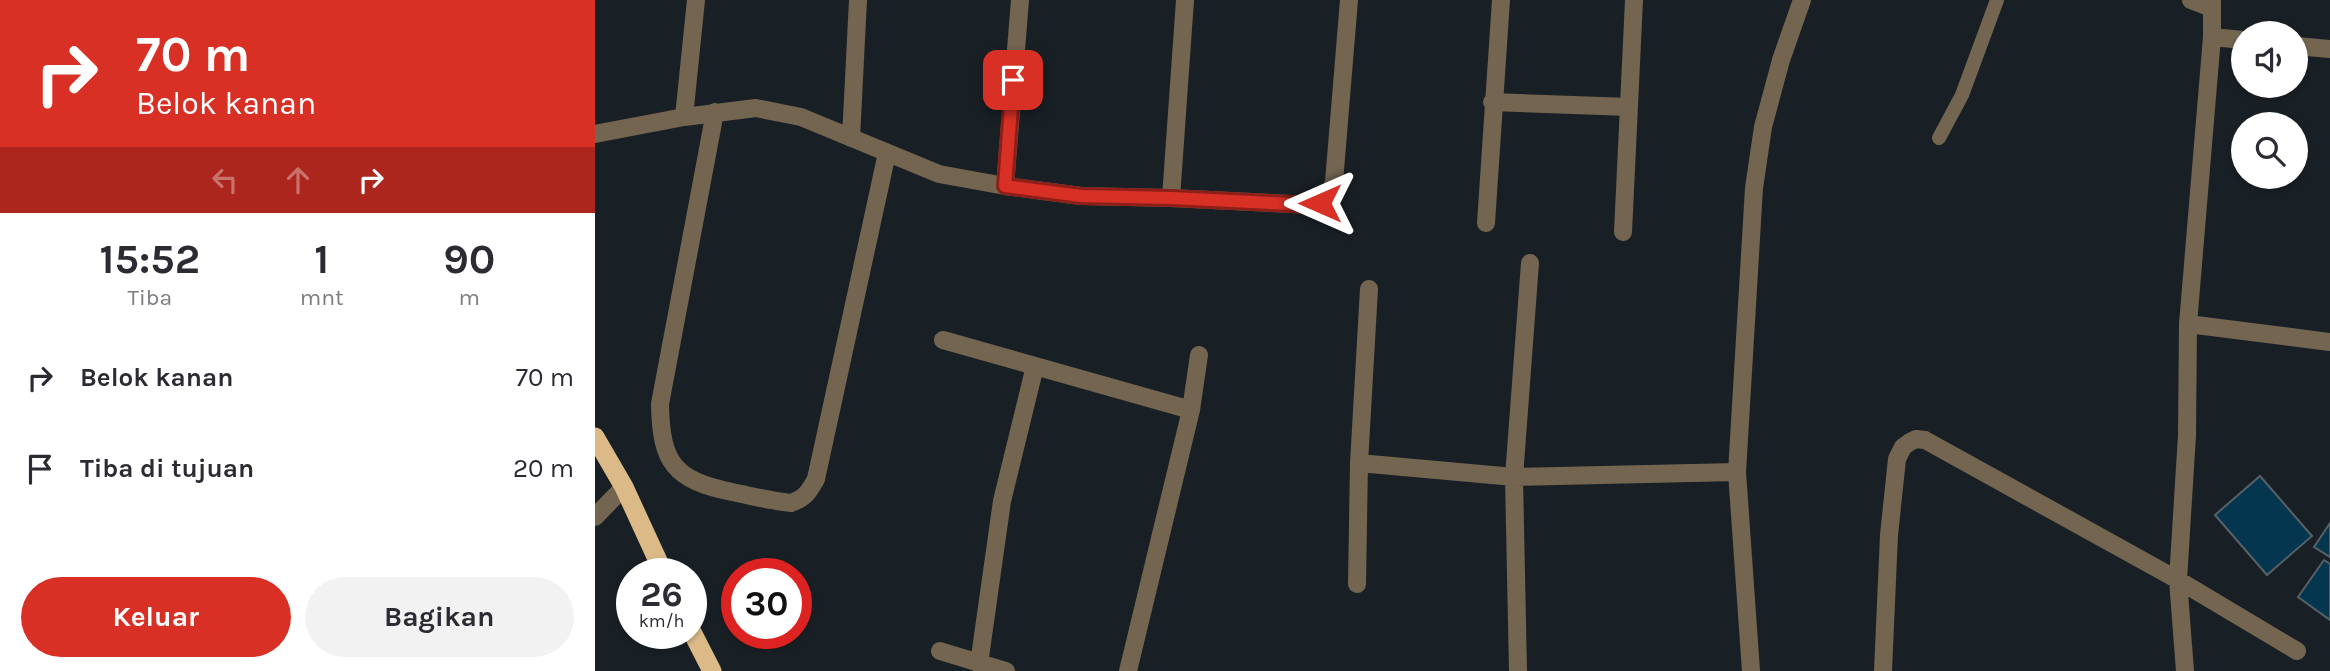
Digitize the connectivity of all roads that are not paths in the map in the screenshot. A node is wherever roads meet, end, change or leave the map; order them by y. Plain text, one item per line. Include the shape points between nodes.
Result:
1 (696, 0) edge
2 (858, 0) edge
3 (1020, 0) edge
4 (1185, 0) edge
5 (1349, 0) edge
6 (1501, 0) edge
7 (1634, 0) edge
8 (1802, 0) edge
9 (1997, 0) edge
10 (2191, 0) edge
11 (2212, 4) edge
12 (2212, 37) junction
13 (2231, 39) edge
14 (2308, 47) edge
15 (2330, 49) edge
16 (1492, 102) junction
17 (1629, 107) junction
18 (715, 112) junction
19 (684, 117) junction
20 (595, 134) edge
21 (851, 138) junction
22 (1938, 138) dead end
23 (887, 153) junction
24 (1005, 186) junction
25 (1171, 198) junction
26 (1486, 223) dead end
27 (1623, 232) dead end
28 (1530, 262) dead end
29 (1369, 289) dead end
30 (2187, 324) junction
31 (943, 340) dead end
32 (2330, 342) edge
33 (1199, 355) dead end
34 (1035, 366) junction
35 (1191, 410) junction
36 (595, 437) edge
37 (1359, 463) junction
38 (1737, 472) junction
39 (1514, 477) junction
40 (624, 486) junction
41 (595, 517) edge
42 (657, 558) edge
43 (2178, 580) junction
44 (1357, 584) dead end
45 (701, 649) edge
46 (940, 651) dead end
47 (2297, 651) dead end
48 (979, 664) junction
49 (712, 671) edge
50 (1006, 671) edge
51 (1128, 671) edge
52 (1518, 671) edge
53 (1751, 671) edge
54 (1883, 671) edge
55 (2185, 671) edge

1 - 19 street
2 - 21 street
3 - 24 street
4 - 25 street
5 - 25 street via 1334,182 1328,199 1312,205
6 - 16 street
7 - 17 street
8 - 38 street via 1781,60 1758,154
9 - 22 lane via 1962,95
10 - 11 street
11 - 12 street
12 - 13 street
12 - 30 street
14 - 15 street
16 - 17 street
16 - 26 street
17 - 27 street
18 - 19 street
18 - 21 street via 756,108 777,112
18 - 23 street via 660,404 666,453 682,475 704,486 791,503 805,498 810,490
19 - 20 street
21 - 23 street
23 - 24 street via 939,174
24 - 25 street via 1081,196
28 - 39 street
29 - 37 street
30 - 32 street
30 - 43 street via 2187,435
31 - 34 street
33 - 35 street
34 - 35 street
34 - 48 street via 1002,501
35 - 51 street
36 - 40 highway
37 - 39 street
37 - 44 street
38 - 39 street
38 - 53 street
39 - 52 street
40 - 41 street
40 - 42 highway
43 - 47 street
43 - 54 street via 1916,439 1903,447 1897,459
43 - 55 street
45 - 49 highway
46 - 48 street
48 - 50 street

